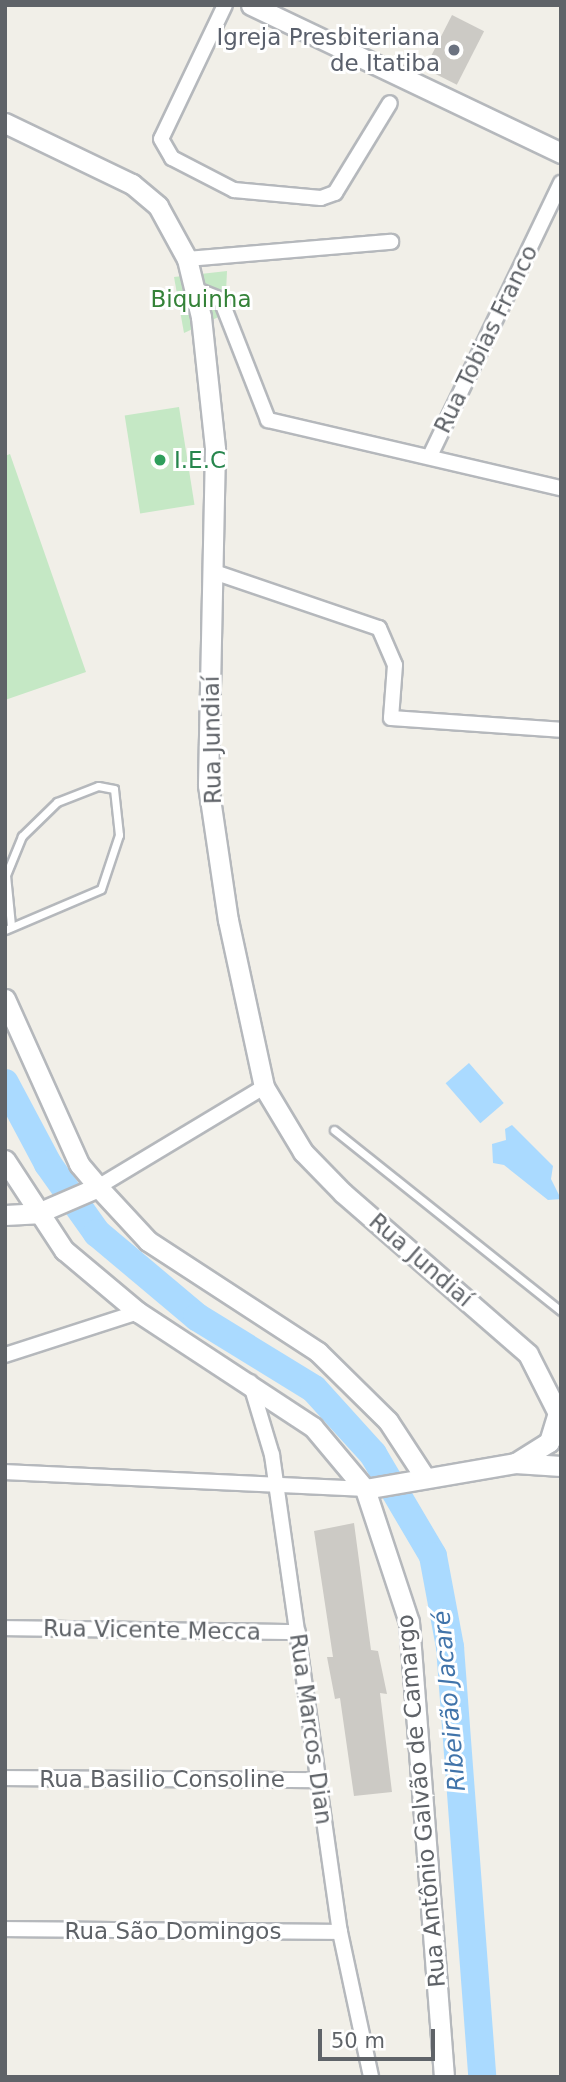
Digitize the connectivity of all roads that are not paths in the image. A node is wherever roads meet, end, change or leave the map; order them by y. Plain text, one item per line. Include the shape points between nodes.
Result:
1 (225, 5) edge
2 (251, 5) edge
3 (390, 103) dead end
4 (5, 123) edge
5 (561, 153) edge
6 (561, 183) edge
7 (391, 242) dead end
8 (187, 259) junction
9 (194, 289) junction
10 (430, 456) junction
11 (561, 488) edge
12 (217, 573) junction
13 (561, 730) edge
14 (8, 927) edge
15 (5, 999) edge
16 (264, 1087) junction
17 (334, 1130) dead end
18 (5, 1160) edge
19 (93, 1189) junction
20 (41, 1211) junction
21 (5, 1215) edge
22 (561, 1311) edge
23 (138, 1312) junction
24 (5, 1355) edge
25 (249, 1381) junction
26 (560, 1414) edge
27 (515, 1463) junction
28 (561, 1466) edge
29 (5, 1472) edge
30 (418, 1477) junction
31 (275, 1483) junction
32 (372, 1487) junction
33 (5, 1628) edge
34 (298, 1632) junction
35 (5, 1778) edge
36 (319, 1780) junction
37 (5, 1930) edge
38 (340, 1932) junction
39 (371, 2077) edge
40 (444, 2077) edge

1 - 3 street via 161,139 172,158 234,190 321,198 335,193
2 - 5 main road
4 - 8 main road, Rua Jundiaí via 132,184 158,206
6 - 10 street, Rua Tobias Franco
7 - 8 street
8 - 9 main road, Rua Jundiaí
9 - 10 street via 221,300 268,421
9 - 12 main road, Rua Jundiaí via 215,449
10 - 11 street
12 - 13 street via 379,628 395,665 391,718
12 - 16 main road, Rua Jundiaí via 208,785 228,920
14 - 14 lane via 101,889 119,835 114,789 99,786 57,802 22,836 6,875
15 - 19 main road
16 - 19 street
16 - 26 main road, Rua Jundiaí via 303,1152 343,1193 528,1354
17 - 22 lane
18 - 20 main road
19 - 20 main road
19 - 30 main road via 148,1241 317,1352 388,1421
20 - 21 main road
20 - 23 main road via 64,1250
23 - 24 street
23 - 25 main road
25 - 31 street, Rua Marcos Dian
25 - 32 main road via 313,1427
26 - 27 main road via 549,1442
27 - 28 main road
27 - 30 main road
29 - 31 street
30 - 32 main road
31 - 32 street
31 - 34 street, Rua Marcos Dian
32 - 40 main road, Rua Antônio Galvão de Camargo via 409,1622
33 - 34 street, Rua Vicente Mecca
34 - 36 street, Rua Marcos Dian
35 - 36 street, Rua Basilio Consoline
36 - 38 street, Rua Marcos Dian
37 - 38 street, Rua São Domingos
38 - 39 street, Rua Marcos Dian

